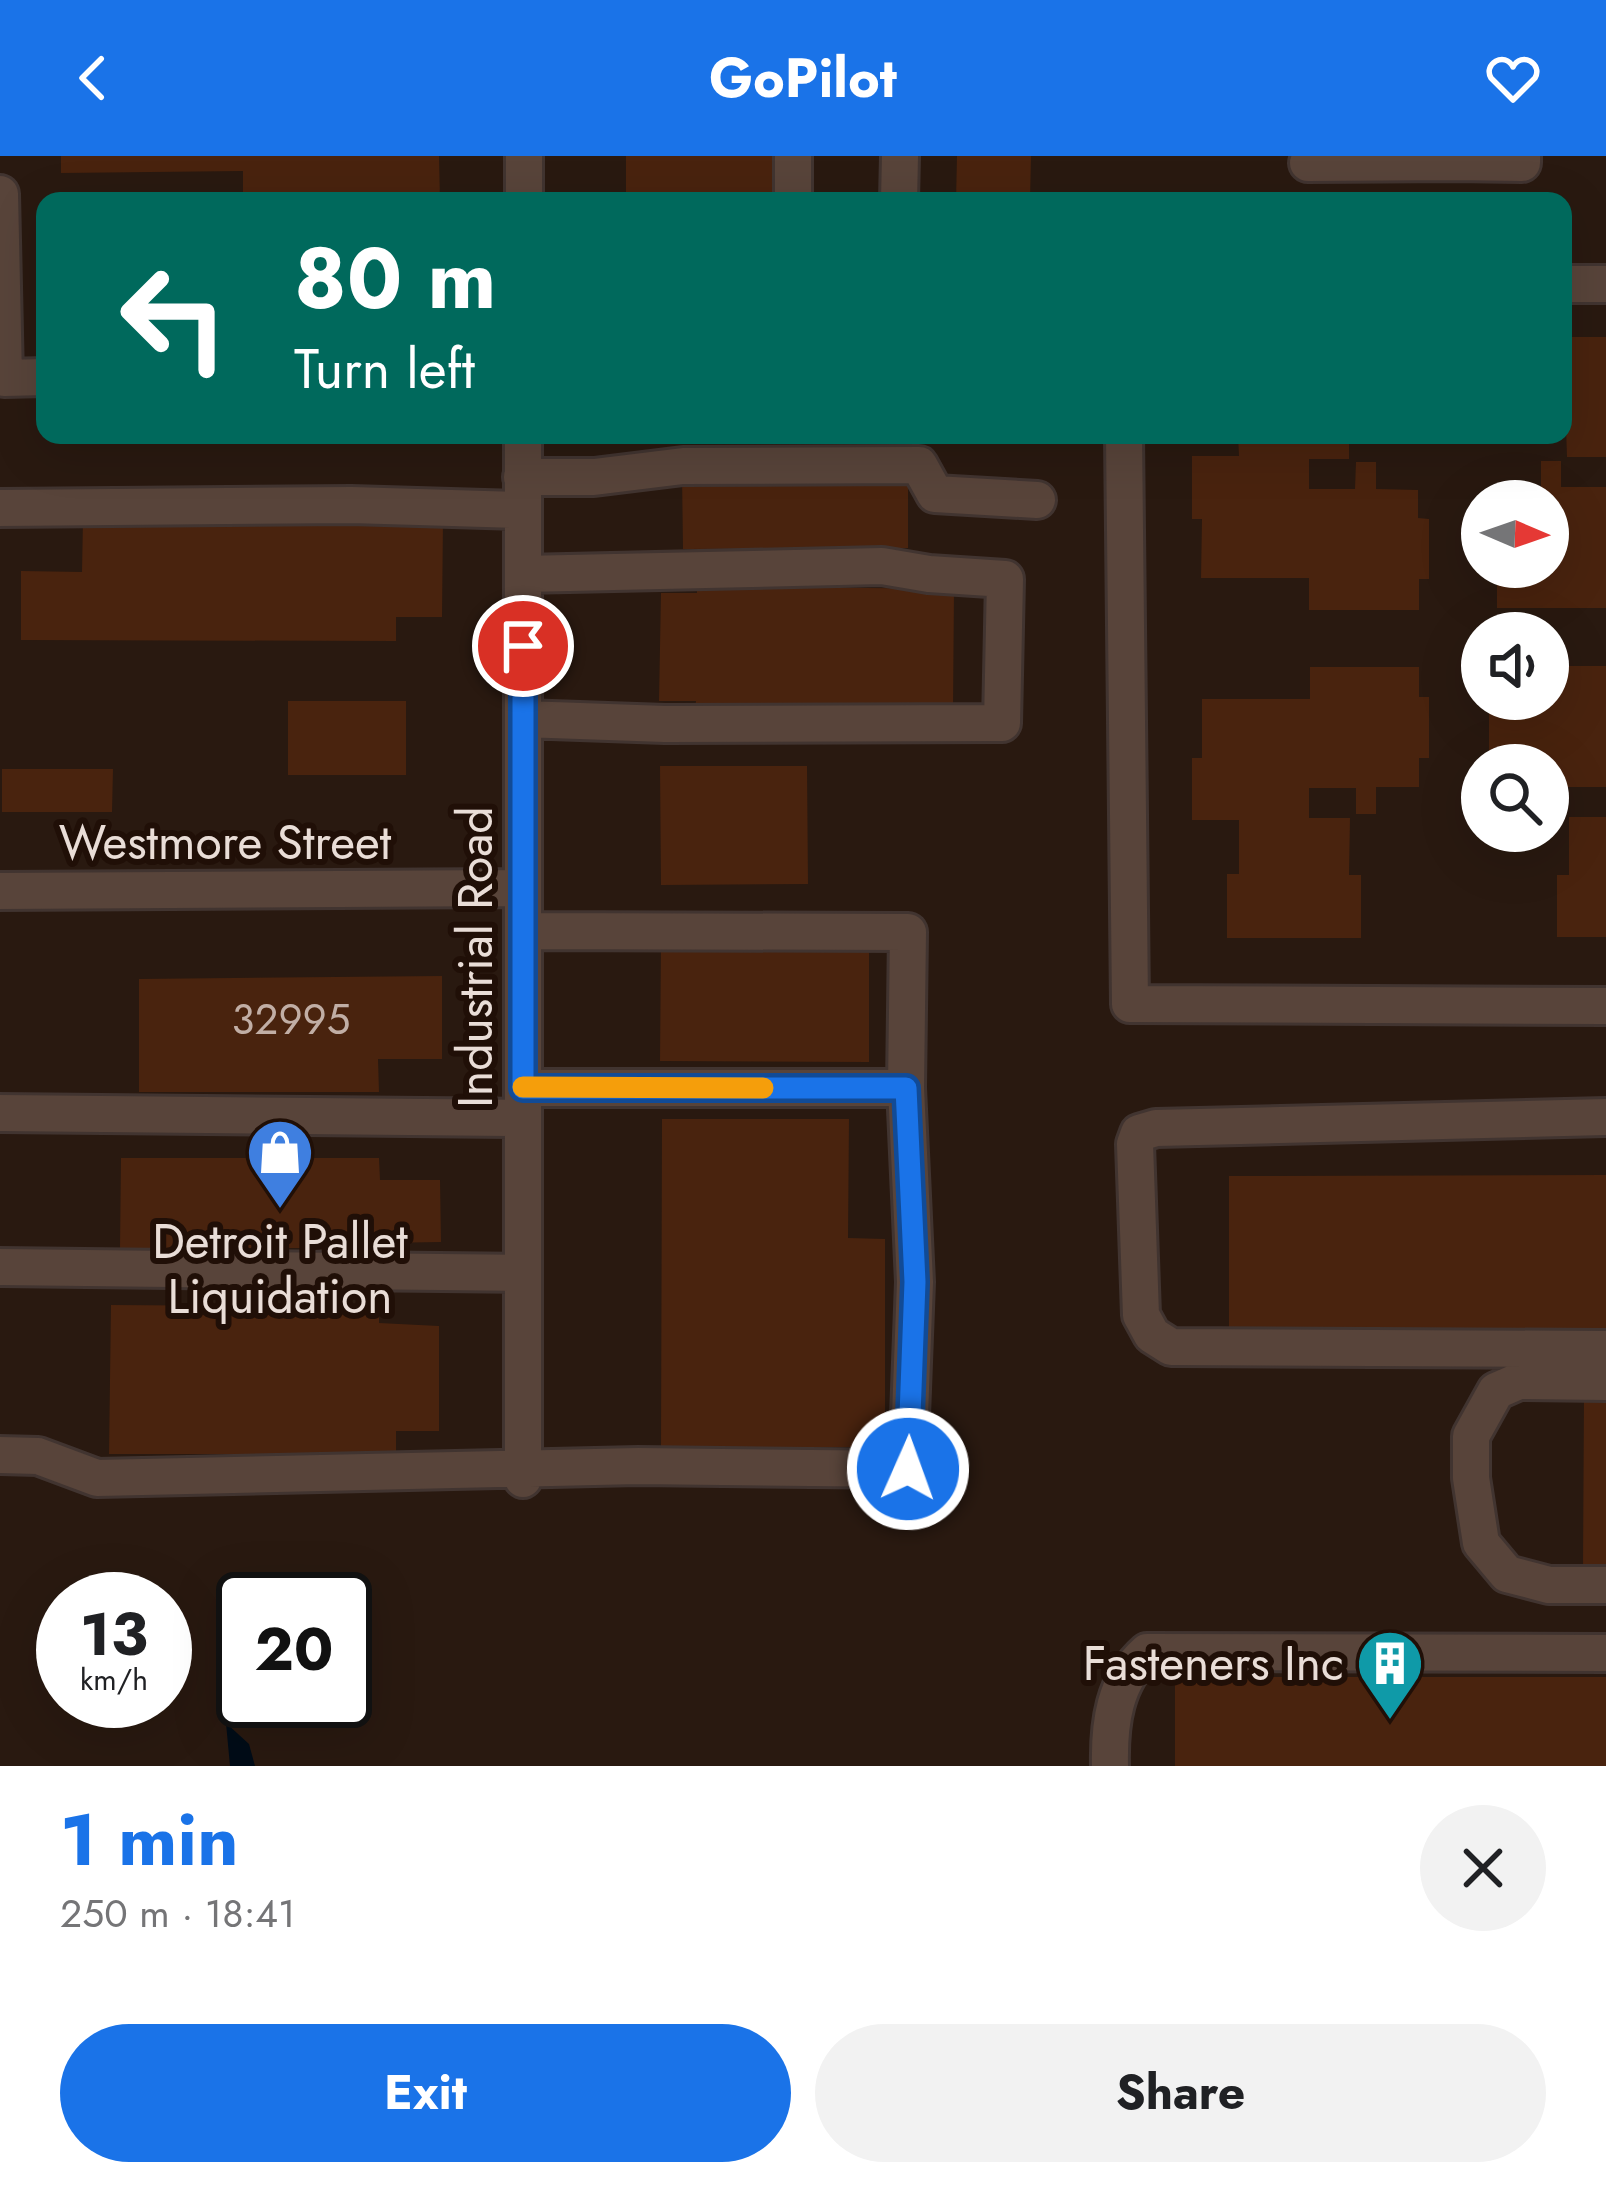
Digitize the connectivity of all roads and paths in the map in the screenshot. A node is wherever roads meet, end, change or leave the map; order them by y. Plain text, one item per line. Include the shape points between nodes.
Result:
1 (524, 156) edge
2 (793, 156) edge
3 (900, 156) edge
4 (1522, 156) edge
5 (1454, 159) edge
6 (1308, 163) dead end
7 (524, 192) edge
8 (793, 192) edge
9 (899, 192) edge
10 (0, 194) edge
11 (1572, 284) edge
12 (1606, 284) edge
13 (36, 377) edge
14 (523, 444) edge
15 (1124, 444) edge
16 (522, 494) junction
17 (1036, 500) dead end
18 (0, 508) edge
19 (523, 574) junction
20 (523, 719) junction
21 (523, 888) junction
22 (0, 891) edge
23 (523, 931) junction
24 (1606, 1006) edge
25 (906, 1088) junction
26 (523, 1103) junction
27 (0, 1113) edge
28 (1606, 1117) edge
29 (0, 1267) edge
30 (523, 1273) junction
31 (1606, 1349) edge
32 (1606, 1382) edge
33 (0, 1455) edge
34 (522, 1474) junction
35 (1606, 1585) edge
36 (1606, 1653) edge
37 (1110, 1766) edge

1 - 7 street
2 - 8 street
3 - 9 street
4 - 5 street via 1522,163
5 - 6 street
10 - 13 street via 4,378
11 - 12 street
14 - 16 street, Industrial Road
15 - 24 street via 1130,1004
16 - 17 street via 683,466 919,465 935,494
16 - 18 street via 351,505
16 - 19 street, Industrial Road
19 - 20 street, Industrial Road
19 - 20 street via 883,566 1005,579 1002,724
20 - 21 street, Industrial Road
21 - 22 street, Westmore Street
21 - 23 street, Industrial Road
23 - 25 street via 908,932
23 - 26 street, Industrial Road
25 - 26 street
25 - 34 street via 915,1282 908,1469
26 - 27 street
26 - 30 street, Industrial Road
28 - 31 street via 1156,1128 1139,1133 1135,1144 1141,1315 1171,1347
29 - 30 street
30 - 34 street, Industrial Road
32 - 35 street via 1519,1381 1496,1391 1471,1436 1480,1543 1507,1574 1549,1585
33 - 34 street via 38,1456 97,1478
36 - 37 street via 1147,1652 1125,1678 1109,1723

